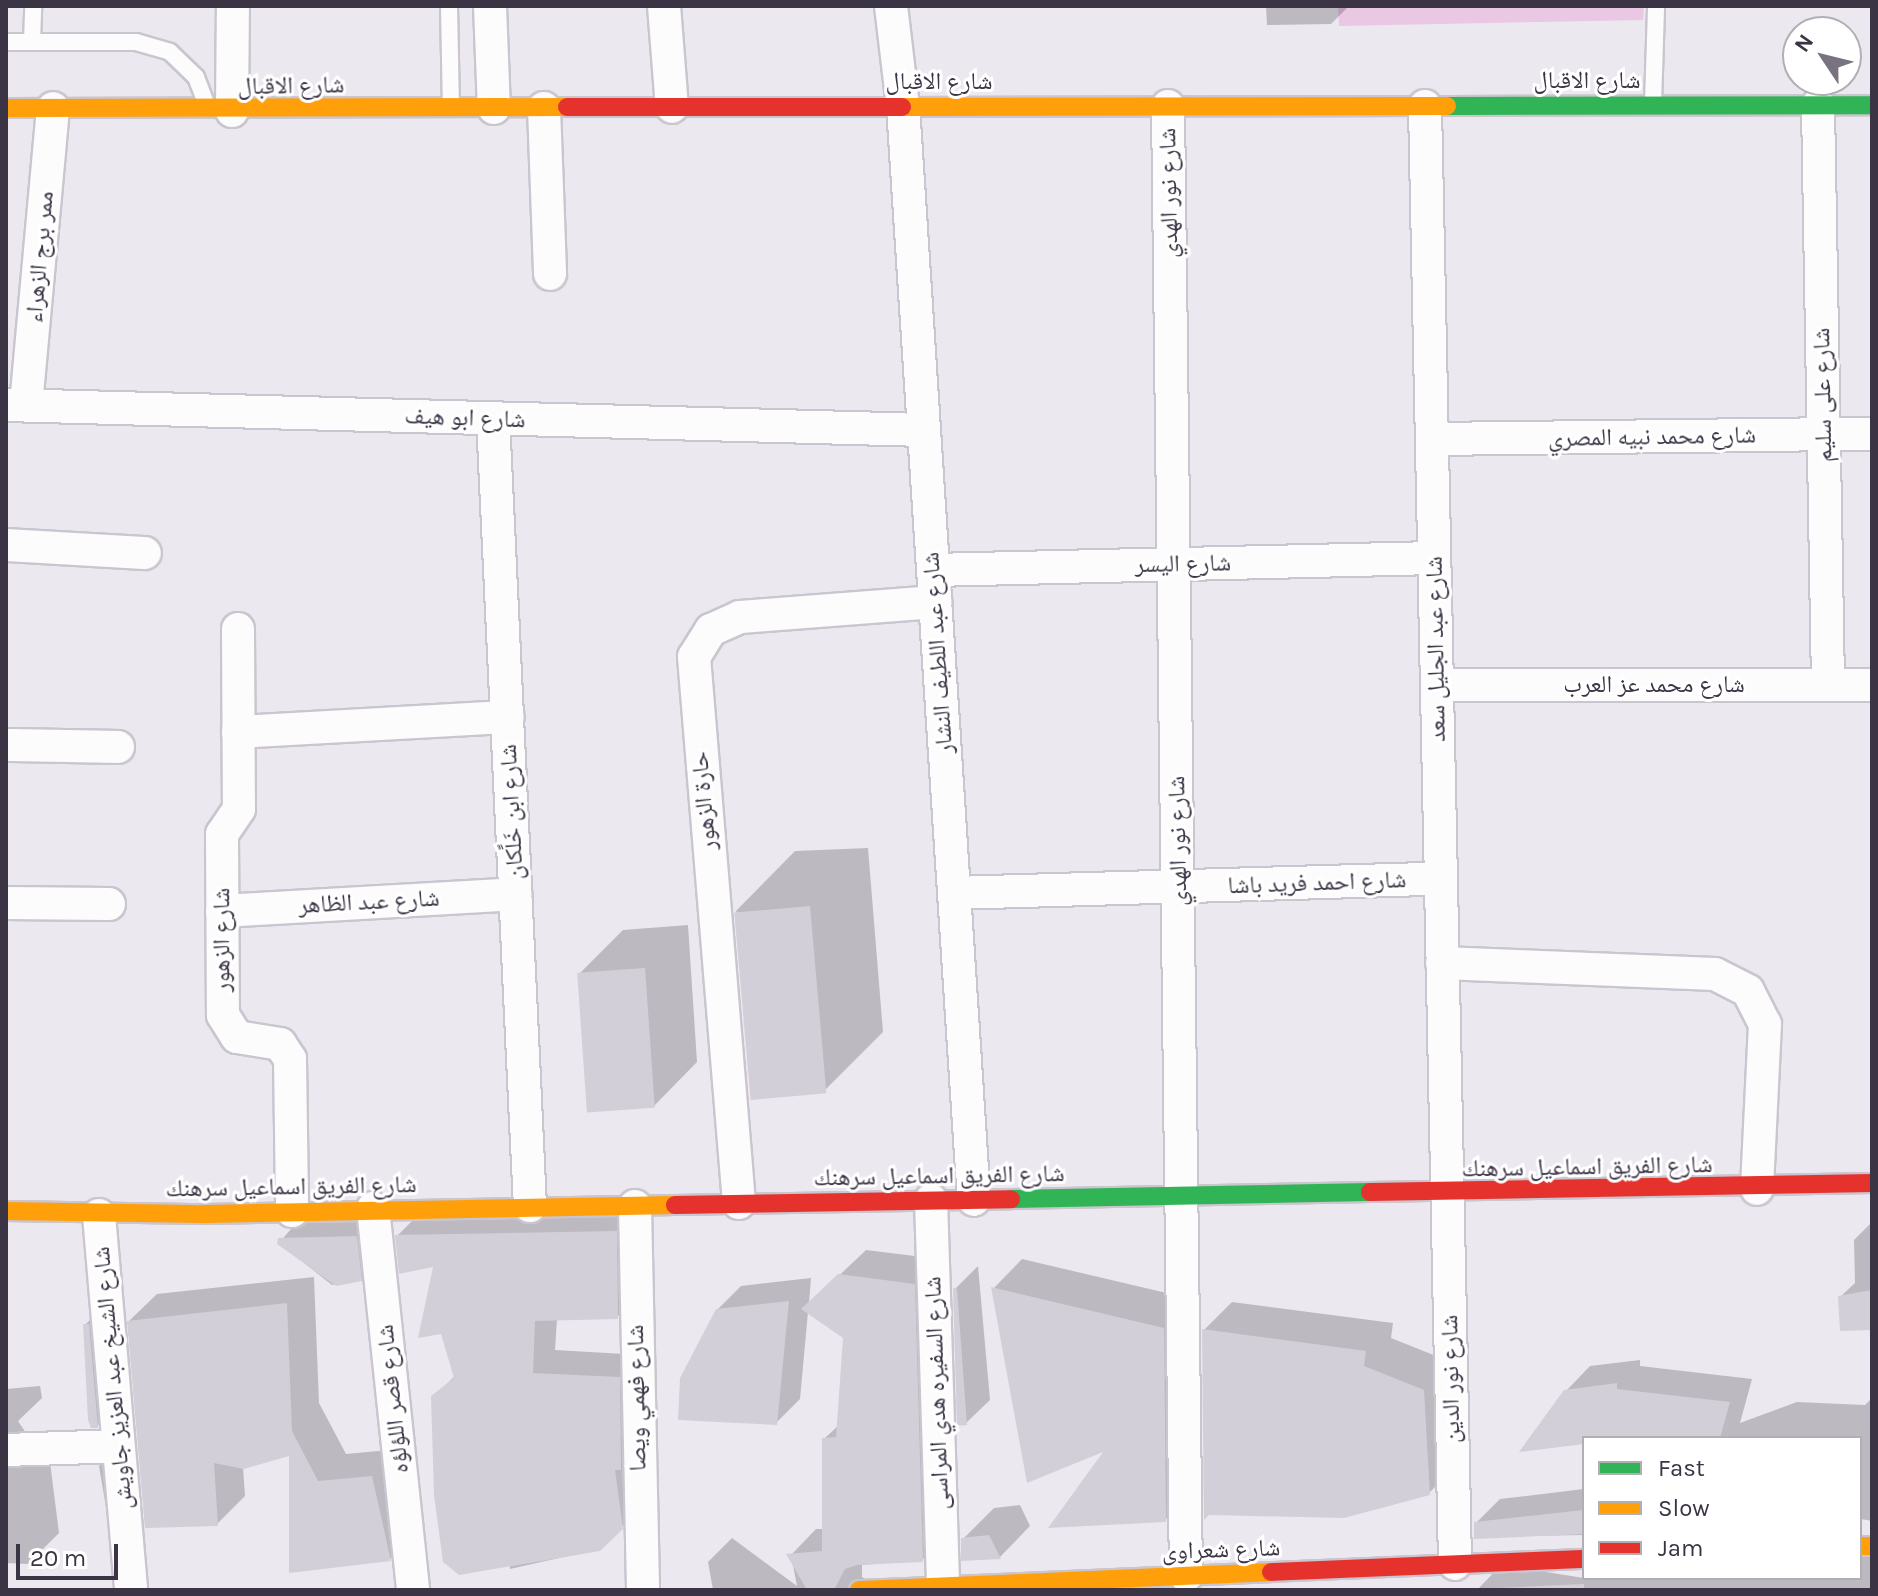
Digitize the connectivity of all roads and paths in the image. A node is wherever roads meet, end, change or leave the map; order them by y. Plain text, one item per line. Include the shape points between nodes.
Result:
1 (33, 6) edge
2 (233, 6) edge
3 (449, 6) edge
4 (490, 6) edge
5 (664, 6) edge
6 (891, 6) edge
7 (1656, 6) edge
8 (6, 42) edge
9 (32, 42) junction
10 (1653, 105) junction
11 (1818, 105) junction
12 (1872, 105) edge
13 (903, 106) junction
14 (1168, 106) junction
15 (1425, 106) junction
16 (672, 107) junction
17 (6, 108) edge
18 (53, 108) junction
19 (451, 108) junction
20 (494, 108) junction
21 (544, 108) junction
22 (221, 111) junction
23 (550, 274) dead end
24 (16, 405) edge
25 (493, 419) junction
26 (924, 430) junction
27 (1872, 434) edge
28 (1824, 435) junction
29 (1432, 439) junction
30 (6, 545) edge
31 (145, 553) dead end
32 (1434, 558) junction
33 (1174, 565) junction
34 (933, 570) junction
35 (935, 602) junction
36 (238, 629) dead end
37 (1437, 685) junction
38 (1828, 685) junction
39 (1872, 685) edge
40 (508, 717) junction
41 (238, 732) junction
42 (6, 745) edge
43 (118, 747) dead end
44 (1440, 879) junction
45 (1178, 886) junction
46 (954, 893) junction
47 (516, 894) junction
48 (6, 903) edge
49 (109, 904) dead end
50 (222, 911) junction
51 (1442, 963) junction
52 (1872, 1183) edge
53 (1757, 1189) junction
54 (1447, 1193) junction
55 (1183, 1197) junction
56 (931, 1200) junction
57 (974, 1200) junction
58 (739, 1203) junction
59 (530, 1206) junction
60 (635, 1206) junction
61 (373, 1208) junction
62 (6, 1211) edge
63 (292, 1211) junction
64 (99, 1215) junction
65 (118, 1446) junction
66 (6, 1450) edge
67 (1582, 1559) edge
68 (1455, 1564) junction
69 (1186, 1576) junction
70 (1383, 1579) edge
71 (943, 1586) junction
72 (131, 1590) edge
73 (413, 1590) edge
74 (643, 1590) edge
75 (859, 1590) edge

1 - 9 lane
2 - 22 street
3 - 19 lane
4 - 20 street
5 - 16 street
6 - 13 street, شارع عبد اللطيف النشار
7 - 10 lane
8 - 9 lane
9 - 22 lane via 136,42 170,52
10 - 11 street, شارع الاقبال
10 - 15 street, شارع الاقبال
11 - 12 street, شارع الاقبال
11 - 28 street, شارع على سليم
13 - 14 street, شارع الاقبال
13 - 16 street, شارع الاقبال
13 - 26 street, شارع عبد اللطيف النشار
14 - 15 street, شارع الاقبال
14 - 33 street, شارع نور الهدي
15 - 29 street, شارع عبد الجليل سعد
16 - 21 street, شارع الاقبال
17 - 18 street, شارع الاقبال
18 - 22 street, شارع الاقبال
18 - 24 street, ممر برج الزهراء
19 - 20 street, شارع الاقبال
19 - 22 street, شارع الاقبال
20 - 21 street, شارع الاقبال
21 - 23 street
24 - 25 street, شارع ابو هيف
25 - 26 street, شارع ابو هيف
25 - 40 street, شارع ابن خَلِّكان
26 - 34 street, شارع عبد اللطيف النشار
27 - 28 street, شارع محمد نبيه المصري
28 - 29 street, شارع محمد نبيه المصري
28 - 38 street, شارع على سليم
29 - 32 street, شارع عبد الجليل سعد
30 - 31 street
32 - 33 street, شارع اليسر
32 - 37 street, شارع عبد الجليل سعد
33 - 34 street, شارع اليسر
33 - 45 street, شارع نور الهدي
34 - 35 street, شارع عبد اللطيف النشار
35 - 46 street, شارع عبد اللطيف النشار
35 - 58 street, حارة الزهور via 740,617 711,630 694,657
36 - 41 street, شارع الزهور
37 - 38 street, شارع محمد عز العرب
37 - 44 street, شارع عبد الجليل سعد
38 - 39 street, شارع محمد عز العرب
40 - 41 street
40 - 47 street, شارع ابن خَلِّكان
41 - 50 street, شارع الزهور via 239,809 222,834
42 - 43 street
44 - 45 street, شارع احمد فريد باشا
44 - 51 street, شارع عبد الجليل سعد
45 - 46 street, شارع احمد فريد باشا
45 - 55 street, شارع نور الهدي
46 - 57 street, شارع عبد اللطيف النشار
47 - 50 street, شارع عبد الظاهر
47 - 59 street, شارع ابن خَلِّكان
48 - 49 street
50 - 63 street, شارع الزهور via 225,1023 237,1037 280,1044 290,1059
51 - 53 street via 1715,974 1748,991 1765,1024
51 - 54 street, شارع عبد الجليل سعد
52 - 53 street, شارع الفريق اسماعيل سرهنك
53 - 54 street, شارع الفريق اسماعيل سرهنك
54 - 55 street, شارع الفريق اسماعيل سرهنك
54 - 68 street, شارع نور الدين
55 - 57 street, شارع الفريق اسماعيل سرهنك
55 - 69 street, شارع نور الهدي
56 - 57 street, شارع الفريق اسماعيل سرهنك
56 - 58 street, شارع الفريق اسماعيل سرهنك
56 - 71 street, شارع السفيره هدي المراسى
58 - 60 street, شارع الفريق اسماعيل سرهنك
59 - 60 street, شارع الفريق اسماعيل سرهنك
59 - 61 street, شارع الفريق اسماعيل سرهنك
60 - 74 street, شارع فهمي ويصا
61 - 63 street, شارع الفريق اسماعيل سرهنك
61 - 73 street, شارع قصر اللؤلؤه
62 - 64 street, شارع الفريق اسماعيل سرهنك
63 - 64 street, شارع الفريق اسماعيل سرهنك
64 - 65 street, شارع الشيخ عبد العزيز جاويش
65 - 66 street
65 - 72 street, شارع الشيخ عبد العزيز جاويش
67 - 68 street, شارع شعراوى
68 - 70 street, شارع شعراوى
69 - 70 street, شارع شعراوى
69 - 71 street, شارع شعراوى
71 - 75 street, شارع شعراوى

